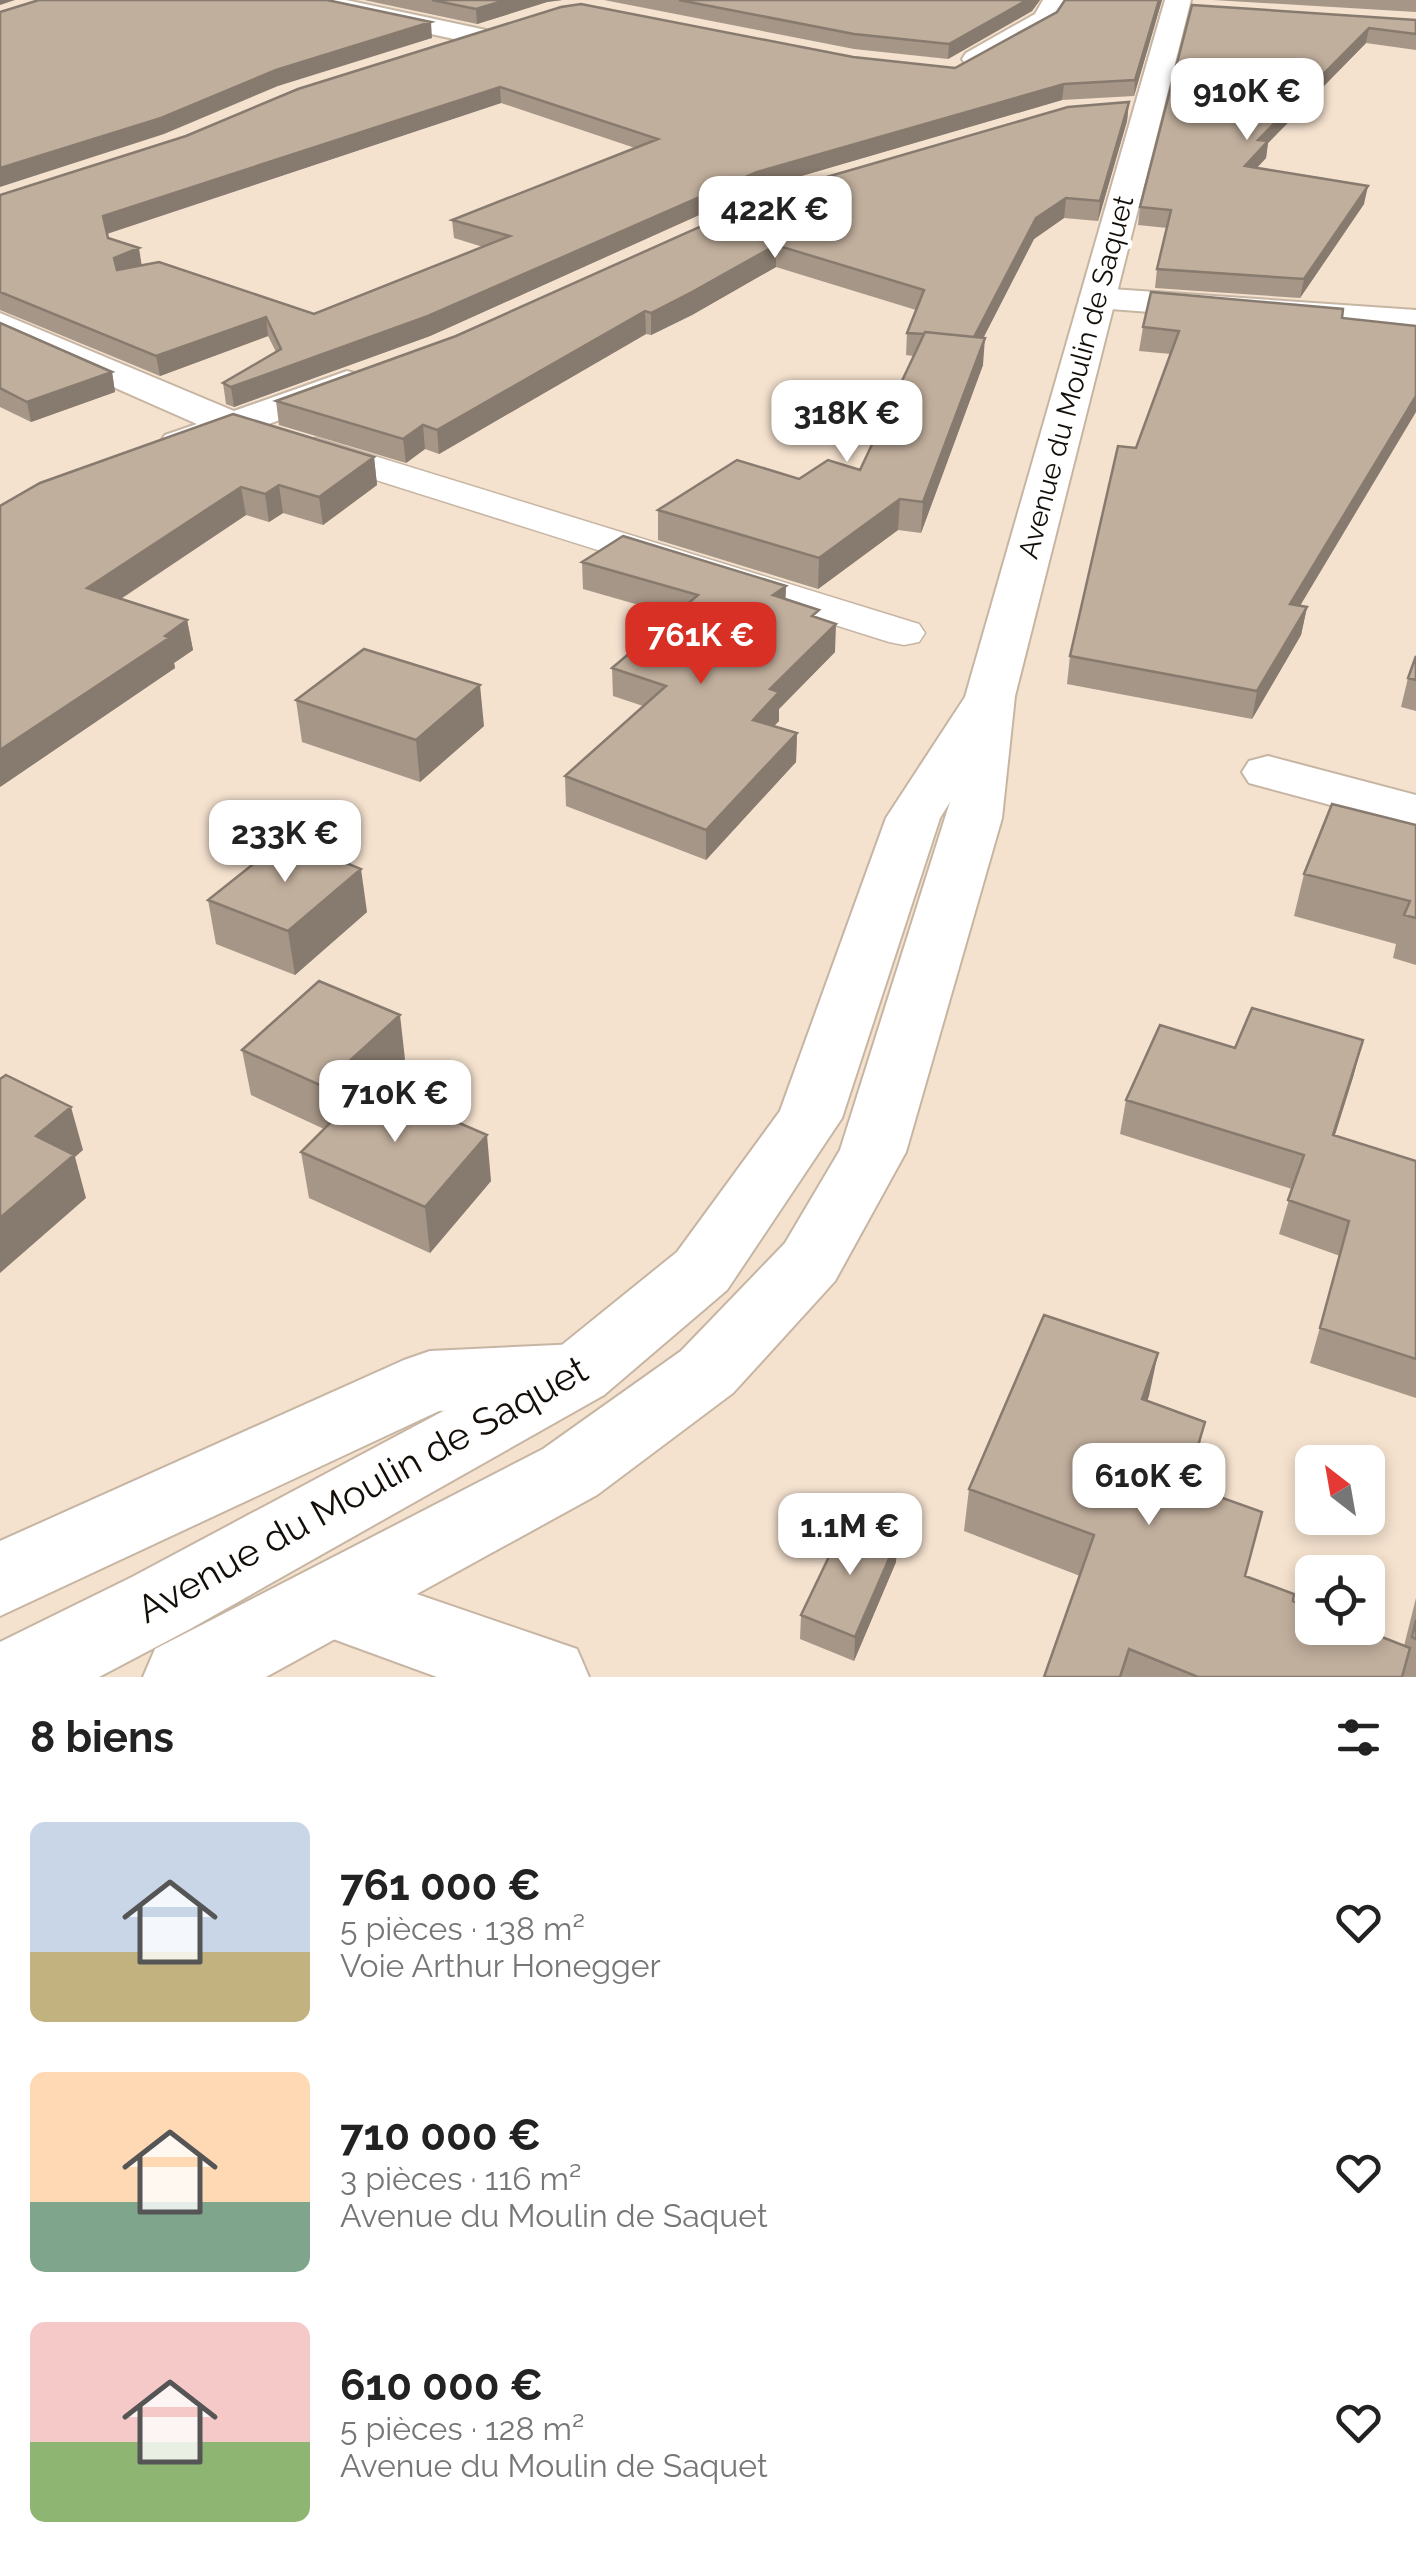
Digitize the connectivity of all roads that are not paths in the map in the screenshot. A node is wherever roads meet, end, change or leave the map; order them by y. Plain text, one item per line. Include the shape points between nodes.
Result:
1 (311, 0) edge
2 (1056, 0) edge
3 (1188, 5) edge
4 (509, 26) edge
5 (477, 36) junction
6 (420, 54) edge
7 (954, 72) edge
8 (1097, 299) junction
9 (1416, 321) edge
10 (0, 324) edge
11 (372, 373) edge
12 (231, 424) junction
13 (142, 458) edge
14 (904, 634) dead end
15 (990, 696) junction
16 (1268, 772) dead end
17 (1416, 812) edge
18 (578, 1374) junction
19 (0, 1580) edge
20 (332, 1602) junction
21 (16, 1677) edge
22 (185, 1677) edge
23 (547, 1677) edge

1 - 5 main road
2 - 7 main road via 1045,19
3 - 8 main road, Avenue du Moulin de Saquet via 1132,108
4 - 5 main road
5 - 6 main road
8 - 9 main road
8 - 15 main road, Avenue du Moulin de Saquet
10 - 12 main road
11 - 12 main road
12 - 13 main road
12 - 14 street
15 - 18 main road, Avenue du Moulin de Saquet via 912,818 810,1118 702,1271
15 - 20 main road, Avenue du Moulin de Saquet via 975,818 873,1152 810,1262 707,1372 570,1472
16 - 17 main road
18 - 19 main road via 430,1381
18 - 21 main road, Avenue du Moulin de Saquet
20 - 22 main road, Avenue du Moulin de Saquet
20 - 23 main road

